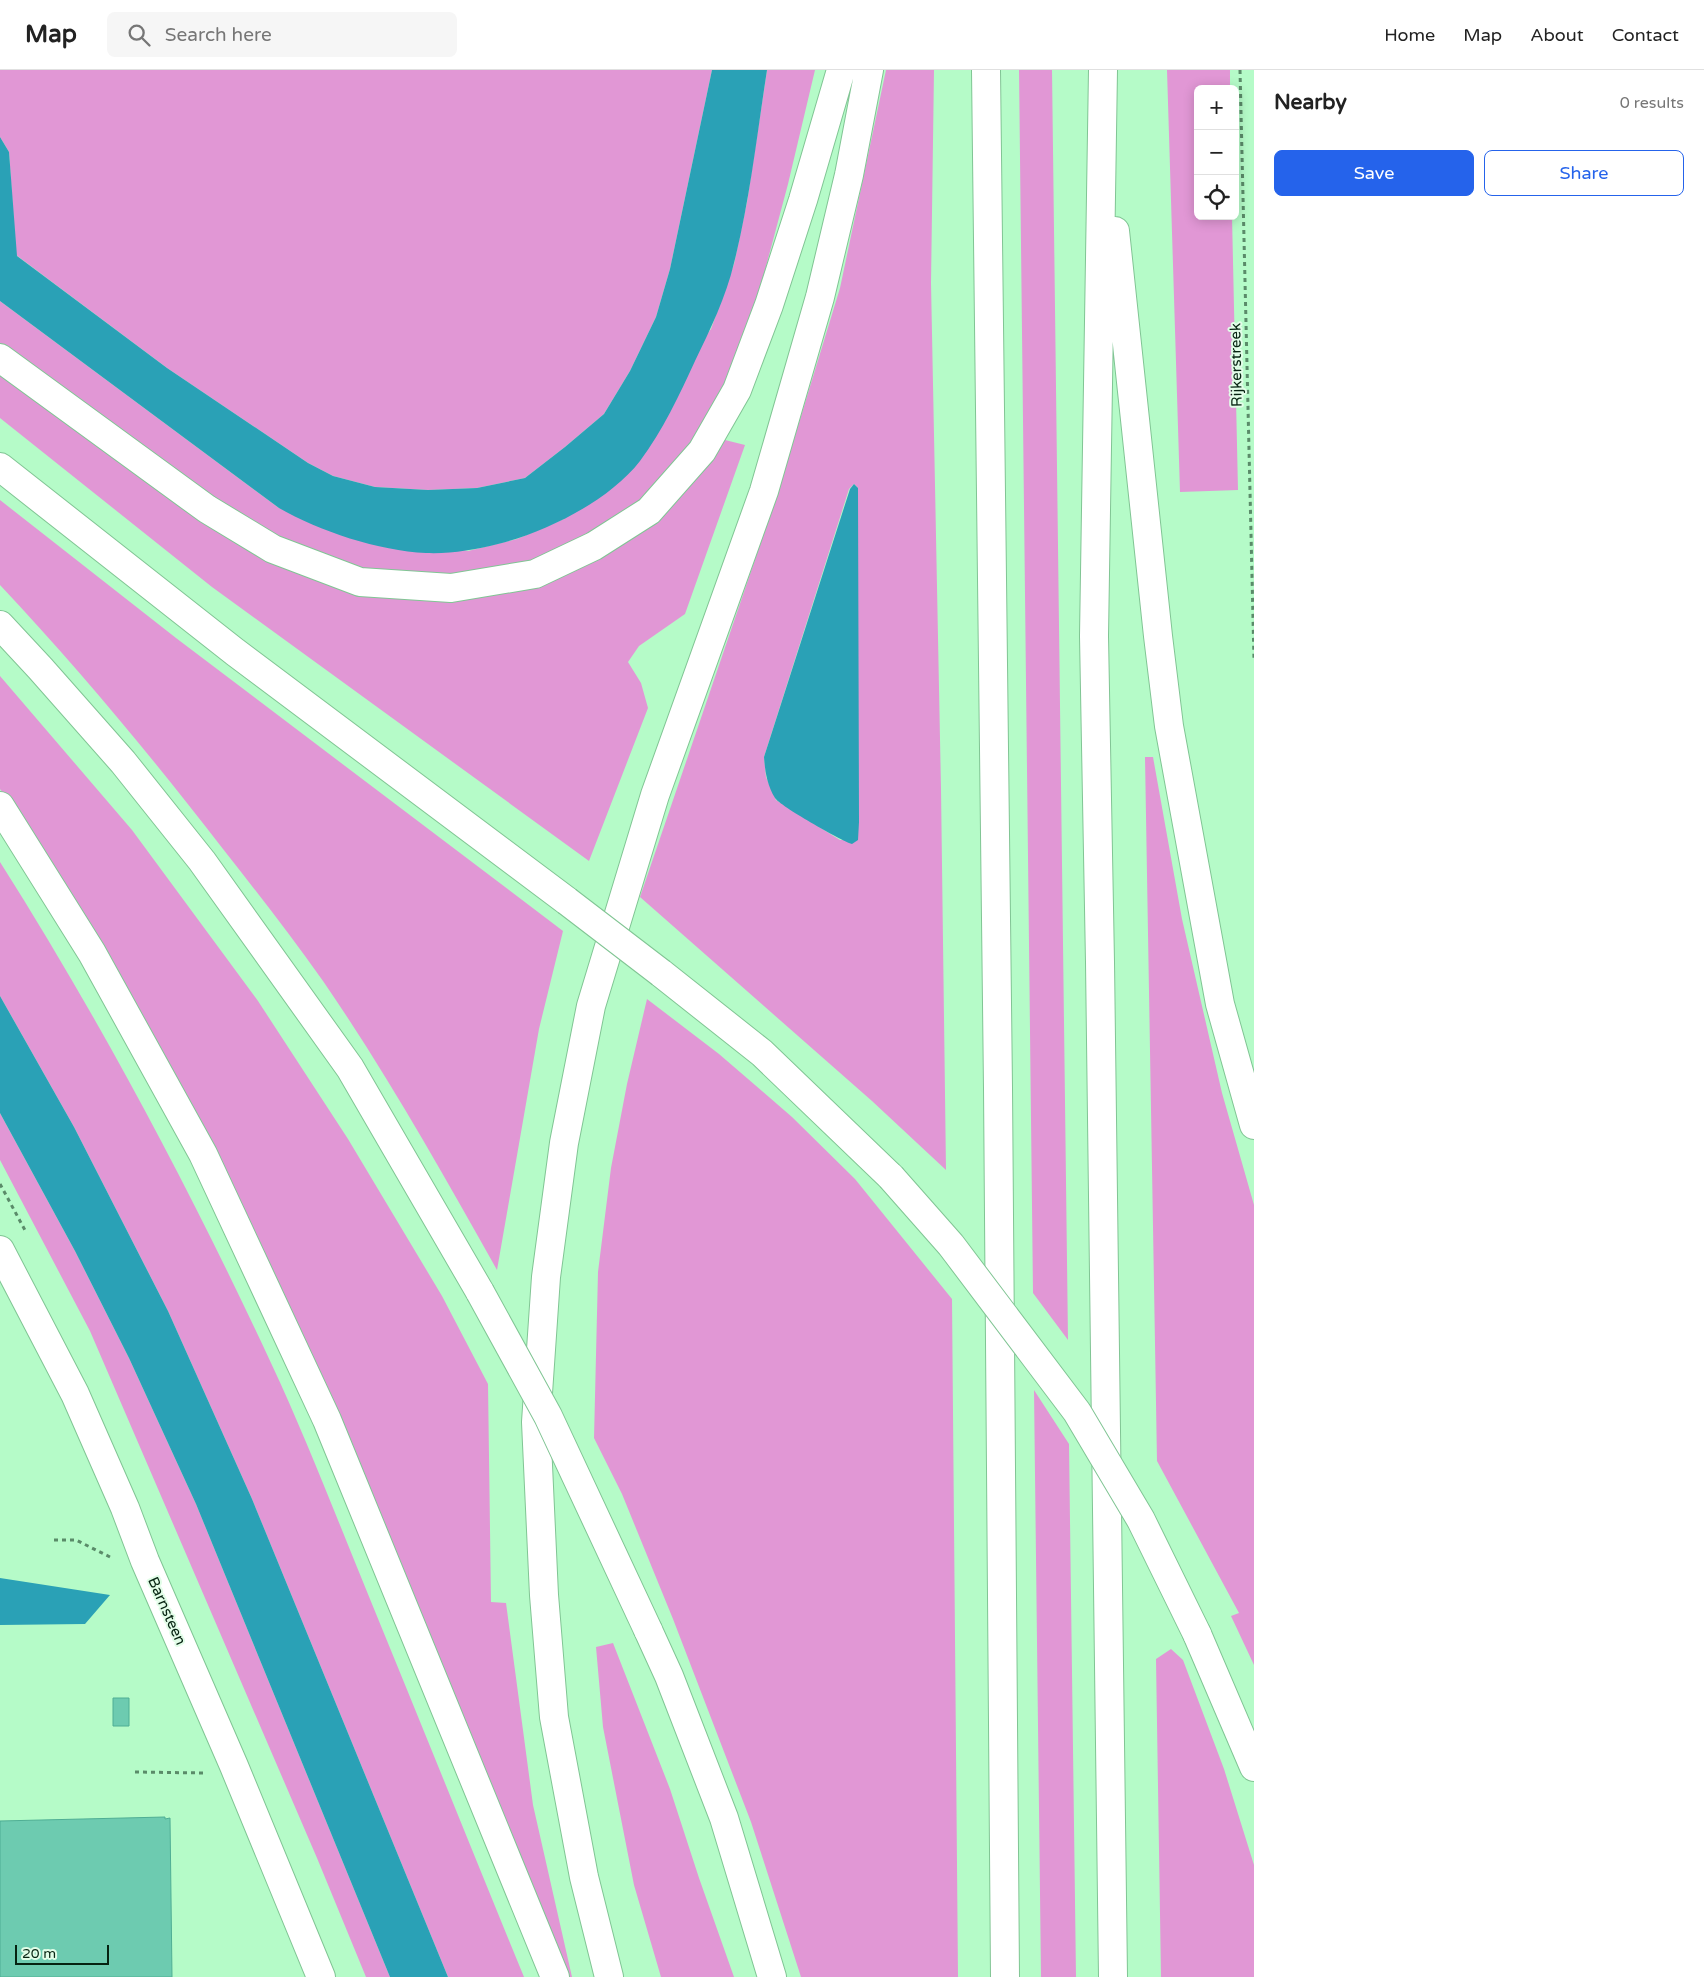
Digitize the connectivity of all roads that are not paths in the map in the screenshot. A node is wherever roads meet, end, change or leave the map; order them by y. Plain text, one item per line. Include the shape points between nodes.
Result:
1 (842, 70) edge
2 (870, 70) edge
3 (986, 70) edge
4 (1103, 70) edge
5 (1103, 110) junction
6 (0, 358) edge
7 (0, 467) edge
8 (0, 625) edge
9 (0, 806) edge
10 (1254, 1125) edge
11 (0, 1250) edge
12 (1254, 1767) edge
13 (322, 1977) edge
14 (554, 1977) edge
15 (609, 1977) edge
16 (772, 1977) edge
17 (1005, 1977) edge
18 (1112, 1977) edge

1 - 6 main road via 769,305 737,390 702,451 649,511 594,546 535,574 451,588 360,582 273,549 207,509
2 - 15 main road via 818,307 764,491 655,794 591,1006 564,1143 546,1277 536,1422 544,1595 554,1717 584,1877
3 - 17 main road
4 - 5 main road
5 - 10 main road via 1169,726 1220,1004
5 - 18 main road via 1094,636
7 - 12 main road, bridge via 234,652 567,901 762,1053 891,1177 951,1245 1077,1412 1141,1520 1197,1634
8 - 16 main road, bridge via 123,762 202,861 350,1068 480,1292 548,1416 669,1676 724,1818
9 - 14 main road via 92,953 203,1154 327,1420
11 - 13 main road, Barnsteen via 75,1394

